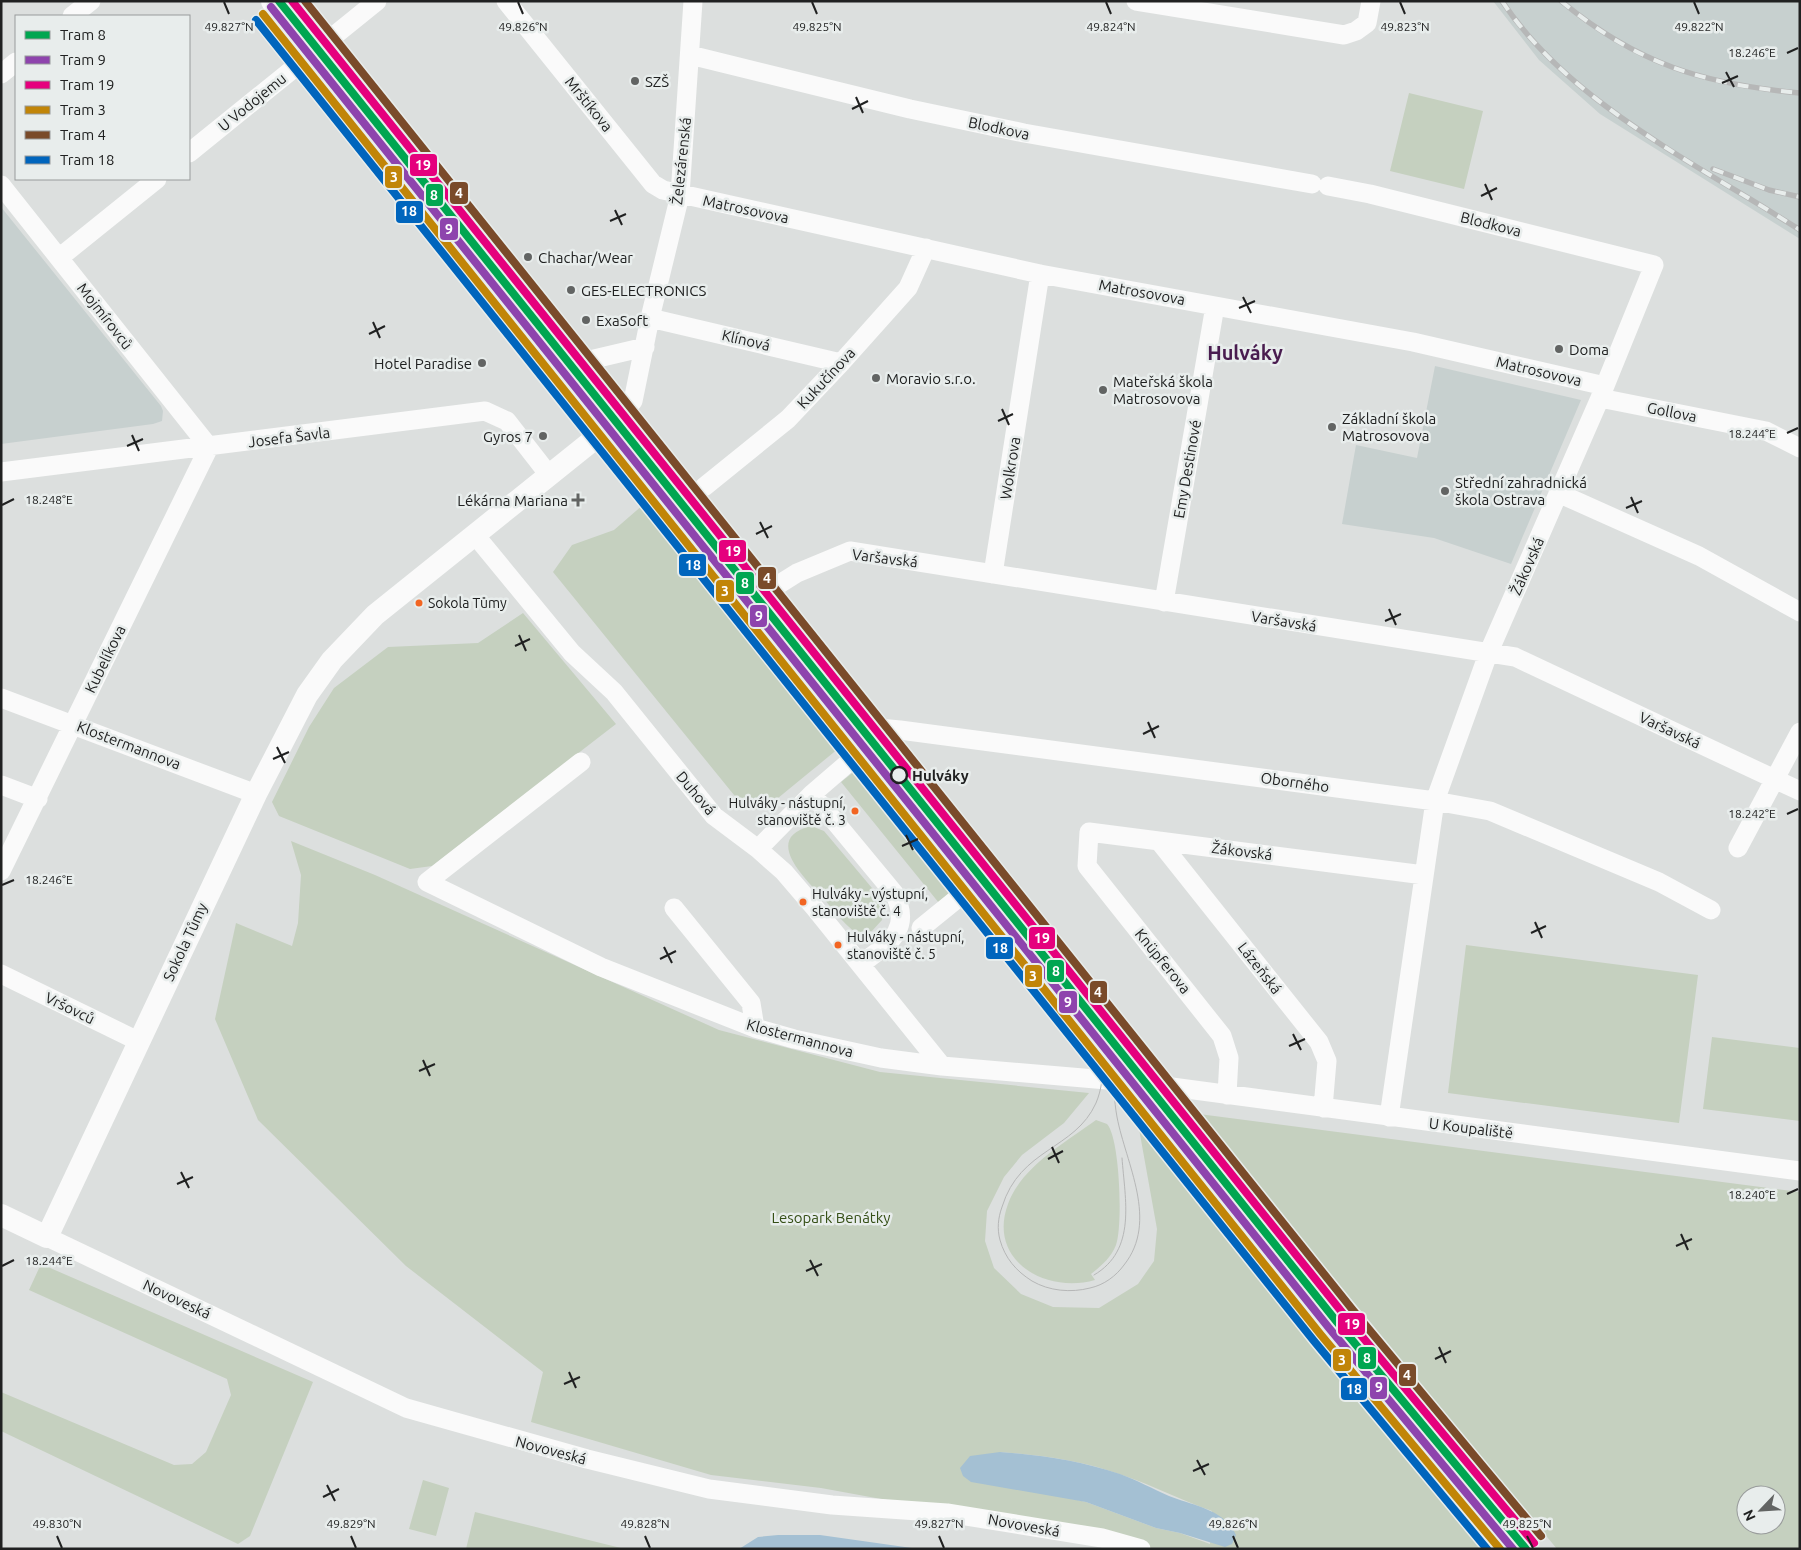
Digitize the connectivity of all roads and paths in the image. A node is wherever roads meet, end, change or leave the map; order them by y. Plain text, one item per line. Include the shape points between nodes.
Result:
1 (91, 1) edge
2 (274, 1) edge
3 (377, 1) edge
4 (506, 1) edge
5 (693, 1) edge
6 (1136, 1) edge
7 (1371, 1) edge
8 (1179, 5) edge
9 (73, 15) edge
10 (314, 51) junction
11 (690, 55) junction
12 (15, 63) edge
13 (1, 74) edge
14 (190, 152) edge
15 (156, 180) edge
16 (1, 184) edge
17 (680, 195) junction
18 (926, 248) junction
19 (59, 258) junction
20 (1654, 265) joint
21 (1040, 274) junction
22 (1215, 306) junction
23 (650, 318) junction
24 (645, 347) junction
25 (841, 363) junction
26 (570, 370) junction
27 (1602, 392) junction
28 (613, 424) junction
29 (209, 447) junction
30 (1800, 448) edge
31 (1, 472) edge
32 (549, 475) junction
33 (704, 487) dead end
34 (1558, 493) junction
35 (475, 535) junction
36 (993, 574) junction
37 (754, 600) junction
38 (1164, 602) junction
39 (1800, 612) edge
40 (1488, 654) junction
41 (1, 698) edge
42 (73, 724) junction
43 (1800, 732) edge
44 (865, 737) junction
45 (581, 762) dead end
46 (1774, 779) junction
47 (1, 785) edge
48 (1800, 791) edge
49 (256, 794) junction
50 (812, 794) junction
51 (38, 799) junction
52 (1435, 800) junction
53 (1090, 832) joint
54 (1159, 841) junction
55 (1738, 848) dead end
56 (758, 849) junction
57 (1, 871) edge
58 (1424, 875) junction
59 (979, 881) junction
60 (674, 908) dead end
61 (1711, 910) dead end
62 (921, 928) dead end
63 (861, 964) junction
64 (1, 974) edge
65 (756, 1028) junction
66 (138, 1041) junction
67 (942, 1066) junction
68 (1142, 1083) junction
69 (1227, 1095) junction
70 (1324, 1108) junction
71 (1389, 1117) junction
72 (1800, 1170) edge
73 (1, 1215) edge
74 (47, 1237) junction
75 (1141, 1549) edge
76 (1521, 1549) edge

1 - 9 street
2 - 10 main road
3 - 10 street, U Vodojemu
4 - 17 street, Mrštíkova via 653,184
5 - 11 street, Železárenská
6 - 8 street
7 - 8 street via 1367,23 1344,35
10 - 14 street, U Vodojemu
10 - 26 main road
11 - 17 street, Železárenská
11 - 20 street, Blodkova via 910,109 1024,133 1370,194
12 - 13 street
15 - 19 street
16 - 19 street, Mojmírovců
17 - 18 street, Matrosovova
17 - 23 street, Železárenská
18 - 21 street, Matrosovova
18 - 25 street, Kukučínova via 908,288
19 - 29 street, Mojmírovců
20 - 27 street, Žákovská
21 - 22 street, Matrosovova
21 - 36 street, Wolkrova
22 - 27 street, Matrosovova via 1413,342
22 - 38 street, Emy Destinové
23 - 24 street, Železárenská
23 - 25 street, Klínová
24 - 26 street via 594,359
24 - 28 street, Železárenská via 632,405
25 - 33 street, Kukučínova via 788,419
26 - 28 main road
27 - 30 street, Gollova via 1766,431
27 - 34 street, Žákovská
28 - 32 street, Sokola Tůmy
28 - 37 main road
29 - 31 street, Josefa Šavla
29 - 32 street, Josefa Šavla via 485,411 507,421
29 - 42 street, Kubelíkova
32 - 35 street, Sokola Tůmy
34 - 39 street via 1699,556
34 - 40 street, Žákovská
35 - 49 street, Sokola Tůmy via 375,615 332,660 306,695
35 - 56 street, Duhová via 572,653 614,692 714,816
36 - 37 street, Varšavská via 850,551 797,573
36 - 38 street, Varšavská
37 - 44 main road
38 - 40 street, Varšavská
40 - 46 street, Varšavská via 1515,657
40 - 52 street, Žákovská
41 - 42 street, Klostermannova
42 - 49 street, Klostermannova
42 - 51 street, Kubelíkova
43 - 46 street
44 - 50 street
44 - 52 street, Oborného via 890,729
44 - 59 main road
45 - 65 street, Klostermannova via 427,882 601,967
46 - 48 street, Varšavská
46 - 55 street
47 - 51 street
49 - 66 street, Sokola Tůmy
50 - 56 street
50 - 63 street via 894,893 900,905 902,917 892,941
51 - 57 street, Kubelíkova
52 - 58 street, Žákovská
52 - 61 street, Oborného via 1490,812 1659,882
53 - 54 street, Žákovská
53 - 69 street, Knüpferova via 1087,866 1222,1036 1229,1058
54 - 58 street, Žákovská
54 - 70 street, Lázeňská via 1319,1042 1328,1061
56 - 63 street, Duhová via 784,872
58 - 71 street, Žákovská
59 - 62 street
59 - 68 main road
60 - 65 street via 751,1003
63 - 67 street, Duhová
64 - 66 street, Vršovců
65 - 67 street, Klostermannova via 881,1058
66 - 74 street, Sokola Tůmy
67 - 68 street, Klostermannova
68 - 69 street, U Koupaliště
68 - 76 main road via 1406,1412
69 - 70 street, U Koupaliště
70 - 71 street, U Koupaliště
71 - 72 street, U Koupaliště
73 - 74 street, Novoveská
74 - 75 street, Novoveská via 406,1408 466,1427 709,1489 832,1505 947,1513 1102,1538

